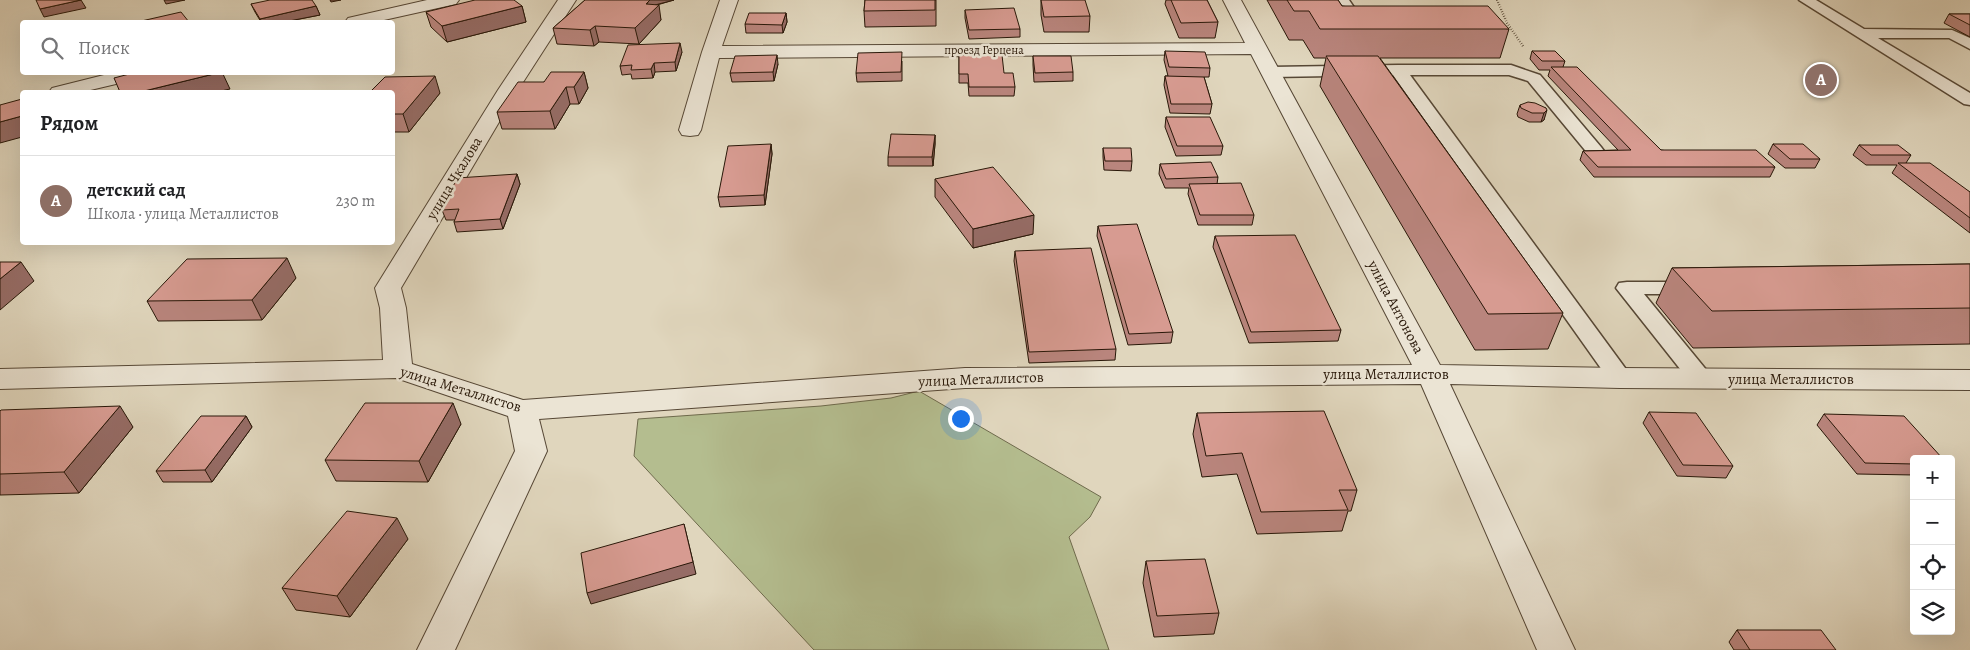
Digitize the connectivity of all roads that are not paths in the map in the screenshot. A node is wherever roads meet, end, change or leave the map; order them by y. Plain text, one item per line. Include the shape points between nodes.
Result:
1 (450, 0) edge
2 (567, 0) edge
3 (729, 0) edge
4 (1232, 0) edge
5 (1342, 0) edge
6 (1806, 0) edge
7 (416, 3) edge
8 (361, 20) edge
9 (1382, 23) edge
10 (1861, 33) junction
11 (1970, 44) edge
12 (1257, 48) junction
13 (711, 52) junction
14 (1398, 70) junction
15 (1272, 72) junction
16 (130, 75) edge
17 (67, 90) edge
18 (1970, 100) edge
19 (690, 130) dead end
20 (1595, 151) edge
21 (1715, 288) edge
22 (398, 369) junction
23 (1431, 374) junction
24 (1620, 378) junction
25 (1700, 378) junction
26 (0, 379) edge
27 (1970, 380) edge
28 (522, 410) junction
29 (436, 650) edge
30 (1556, 650) edge

1 - 7 street
2 - 22 street, улица Чкалова via 508,90 388,288 393,308
3 - 13 street
4 - 12 street, улица Антонова
5 - 9 lane via 1358,23
6 - 10 lane
7 - 8 street
10 - 11 lane via 1952,34
10 - 18 lane
12 - 13 street, проезд Герцена
12 - 15 street, улица Антонова
13 - 19 street
14 - 15 lane
14 - 20 lane via 1511,70 1534,78
14 - 24 lane
15 - 23 street, улица Антонова
16 - 17 street
21 - 25 lane via 1627,288
22 - 26 street, улица Металлистов
22 - 28 street, улица Металлистов
23 - 24 street, улица Металлистов
23 - 28 street, улица Металлистов via 965,378
23 - 30 street, улица Антонова
24 - 25 street, улица Металлистов
25 - 27 street, улица Металлистов
28 - 29 street via 531,451

